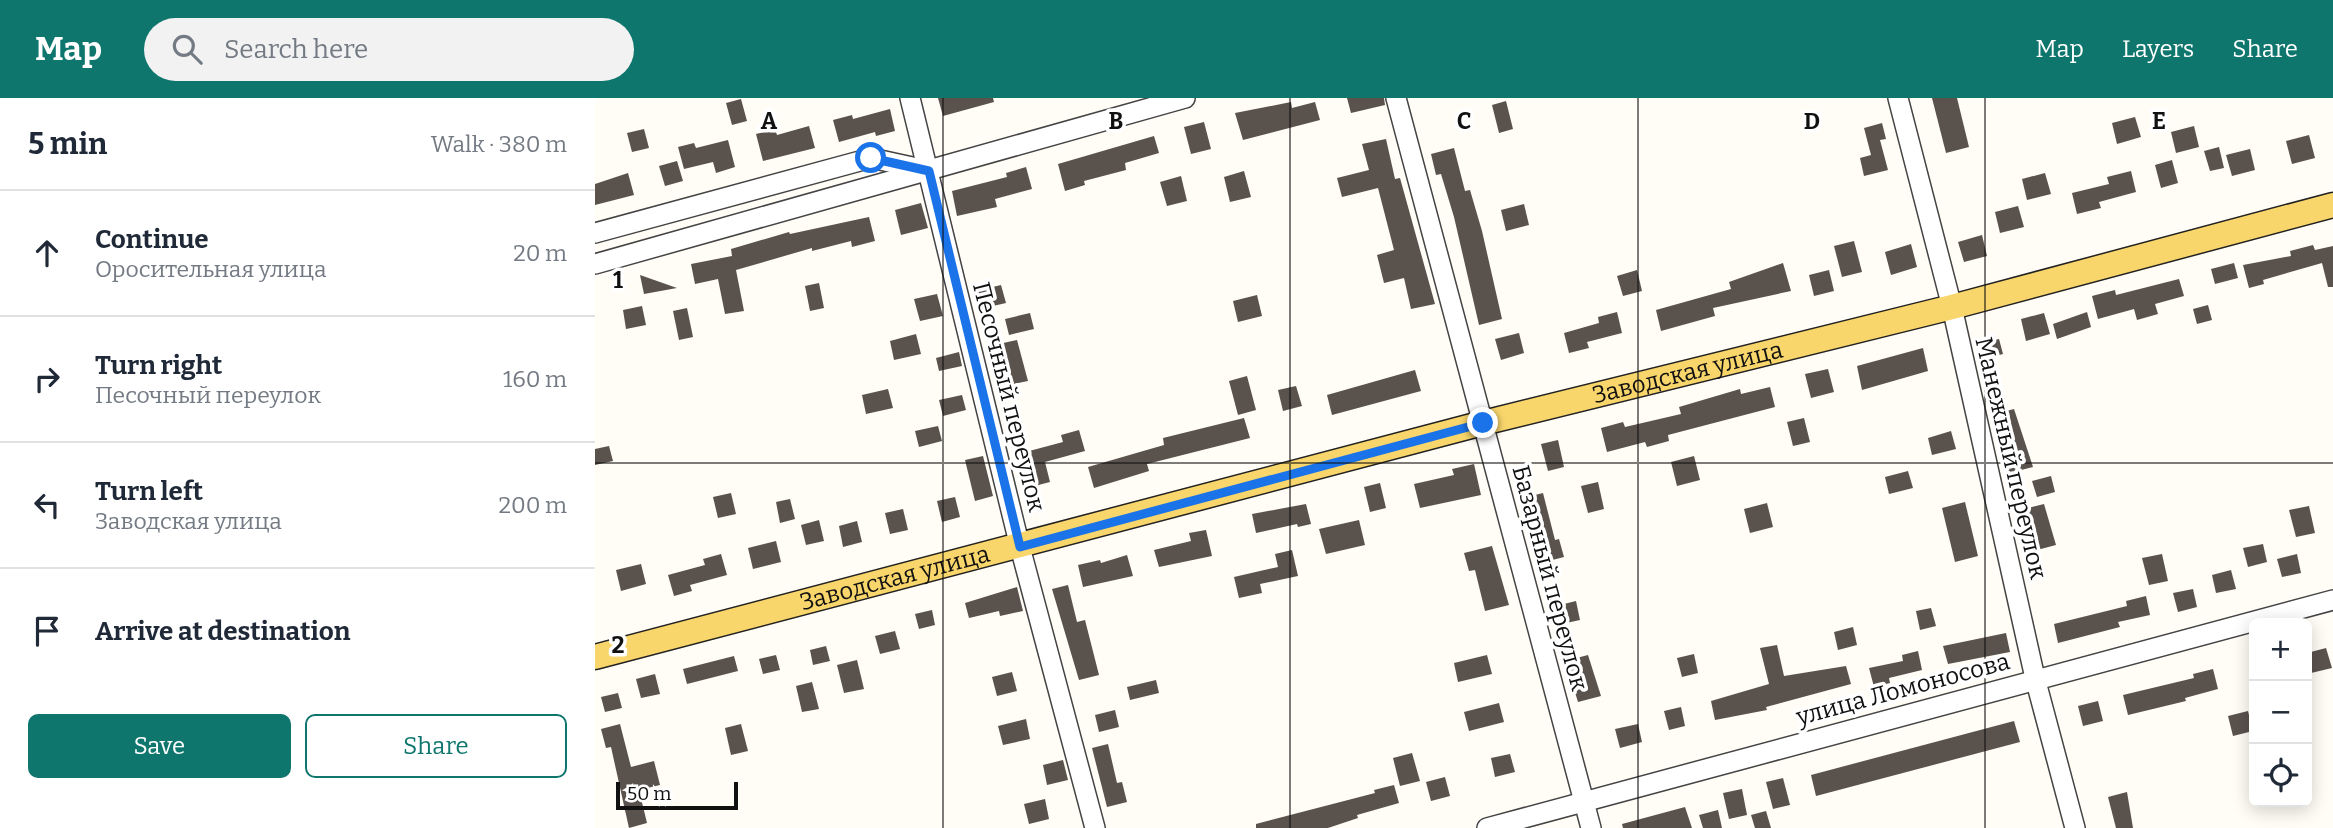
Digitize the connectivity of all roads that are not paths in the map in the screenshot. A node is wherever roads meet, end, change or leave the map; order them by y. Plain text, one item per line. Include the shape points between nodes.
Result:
1 (910, 98) edge
2 (1185, 98) edge
3 (1396, 98) edge
4 (1898, 98) edge
5 (929, 171) junction
6 (2333, 205) edge
7 (595, 233) edge
8 (595, 264) edge
9 (1952, 307) junction
10 (1483, 423) junction
11 (1020, 547) junction
12 (2333, 600) edge
13 (595, 657) edge
14 (2035, 678) junction
15 (1584, 802) junction
16 (1095, 828) edge
17 (1487, 828) edge
18 (1591, 828) edge
19 (2075, 828) edge

1 - 5 street, Песочный переулок
2 - 5 street
3 - 10 street, Базарный переулок
4 - 9 street, Манежный переулок
5 - 7 street via 871,158
5 - 8 street
5 - 11 street, Песочный переулок
6 - 9 main road, Заводская улица
9 - 10 main road, Заводская улица
9 - 14 street, Манежный переулок
10 - 11 main road, Заводская улица
10 - 15 street, Базарный переулок
11 - 13 main road, Заводская улица
11 - 16 street, Песочный переулок
12 - 14 street, улица Ломоносова
14 - 15 street, улица Ломоносова
14 - 19 street, Манежный переулок
15 - 17 street, улица Ломоносова
15 - 18 street, Базарный переулок

